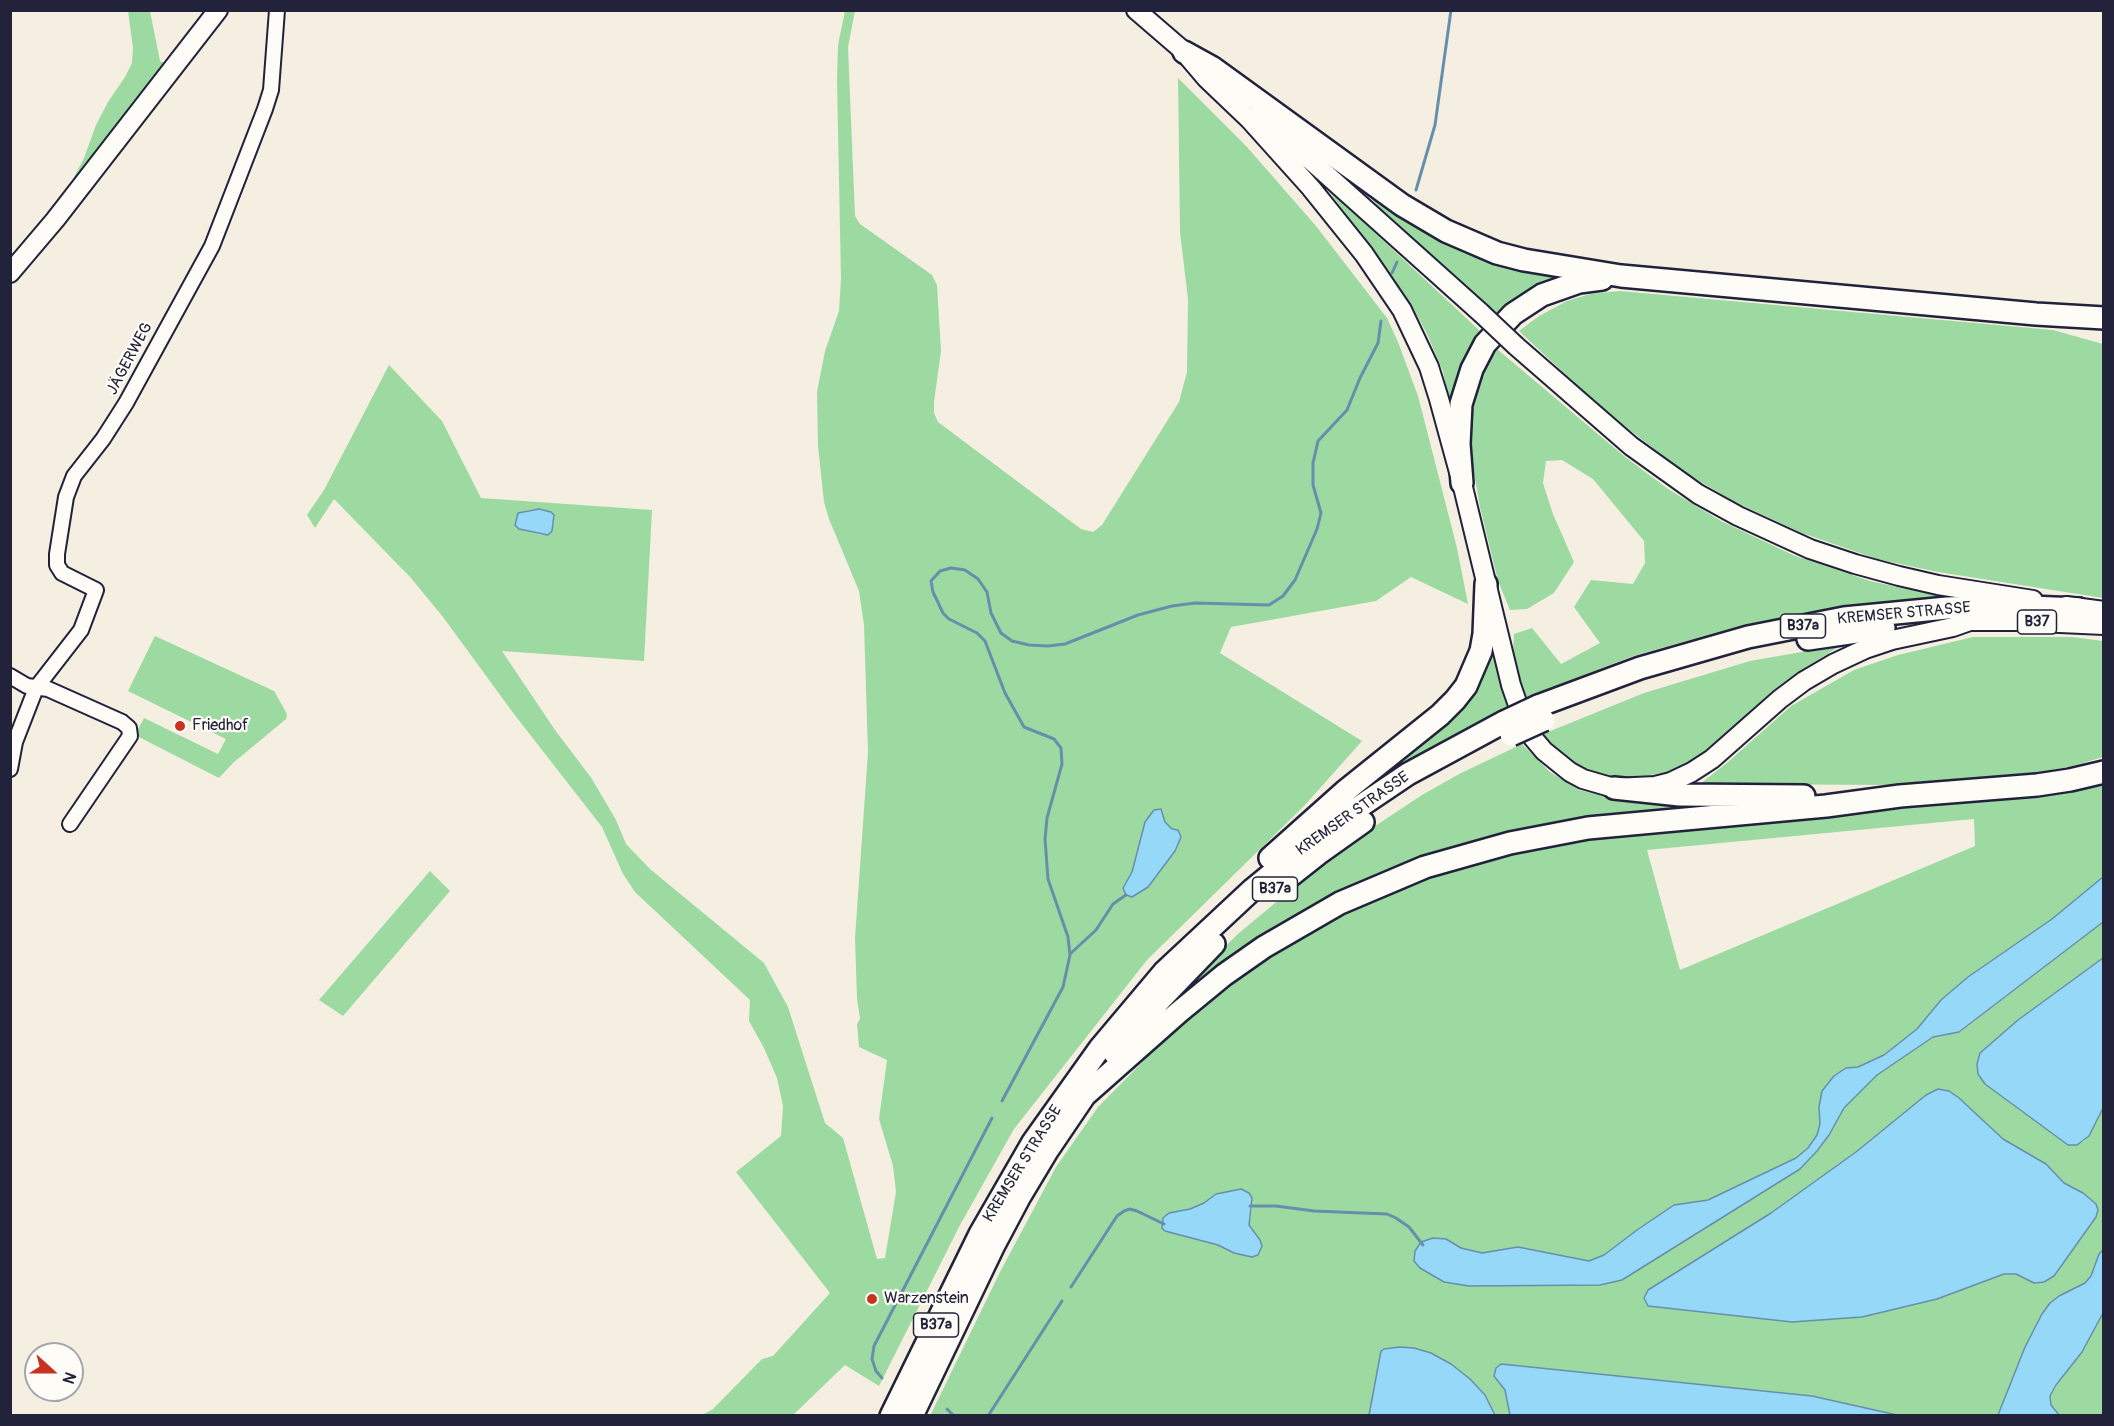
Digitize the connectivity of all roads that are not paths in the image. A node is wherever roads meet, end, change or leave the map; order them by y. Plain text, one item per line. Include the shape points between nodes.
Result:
1 (218, 10) edge
2 (277, 10) edge
3 (1136, 10) edge
4 (1184, 52) junction
5 (10, 273) edge
6 (1621, 276) junction
7 (2036, 314) junction
8 (2103, 318) edge
9 (2103, 331) edge
10 (1462, 483) junction
11 (1485, 584) junction
12 (2079, 609) junction
13 (2103, 611) edge
14 (1970, 621) junction
15 (2103, 625) edge
16 (10, 676) edge
17 (36, 688) junction
18 (1541, 713) junction
19 (1507, 729) junction
20 (10, 769) edge
21 (2103, 772) edge
22 (1614, 788) junction
23 (1900, 796) junction
24 (70, 824) dead end
25 (1164, 972) junction
26 (1084, 1096) junction
27 (1045, 1140) junction
28 (891, 1416) edge
29 (912, 1416) edge

1 - 5 main road
2 - 17 street, JÄGERWEG via 271,90 212,246 126,403 74,476 66,497 57,565 62,573 96,590 81,630
3 - 4 main road
4 - 6 highway via 1213,68 1368,182 1446,231 1524,260
4 - 10 main road via 1311,188 1383,281 1429,367
4 - 12 main road, bridge via 1593,415 1698,494 1810,549 1899,576
6 - 7 highway
6 - 10 highway via 1579,282 1542,295 1514,314 1485,344 1461,404
7 - 8 highway
7 - 9 highway
10 - 11 main road
11 - 22 main road via 1511,686 1533,738 1570,772
11 - 25 highway via 1481,651 1466,686 1455,700 1277,851
12 - 13 main road, B37
12 - 18 highway, KREMSER STRASSE / B37a via 1947,608 1844,618 1748,637 1640,668
14 - 15 main road, B37
14 - 18 highway, KREMSER STRASSE / B37a via 1851,632 1754,649
14 - 22 main road via 1892,640 1833,664 1780,699 1692,772 1655,786
16 - 17 street
17 - 20 street via 15,742
17 - 24 street via 48,689 129,728 130,736
18 - 19 highway, KREMSER STRASSE / B37a, bridge
19 - 25 highway, KREMSER STRASSE / B37a via 1408,774 1325,830 1246,895
19 - 26 highway, KREMSER STRASSE / B37a via 1327,847 1276,887 1174,986
21 - 23 highway via 2037,785
22 - 23 highway via 1680,795
23 - 26 highway via 1588,828 1510,843 1425,867 1340,903 1264,947 1179,1012
25 - 27 highway, KREMSER STRASSE / B37a via 1100,1048
26 - 27 highway, KREMSER STRASSE / B37a
27 - 28 highway, KREMSER STRASSE / B37a via 980,1234
27 - 29 highway, KREMSER STRASSE / B37a

